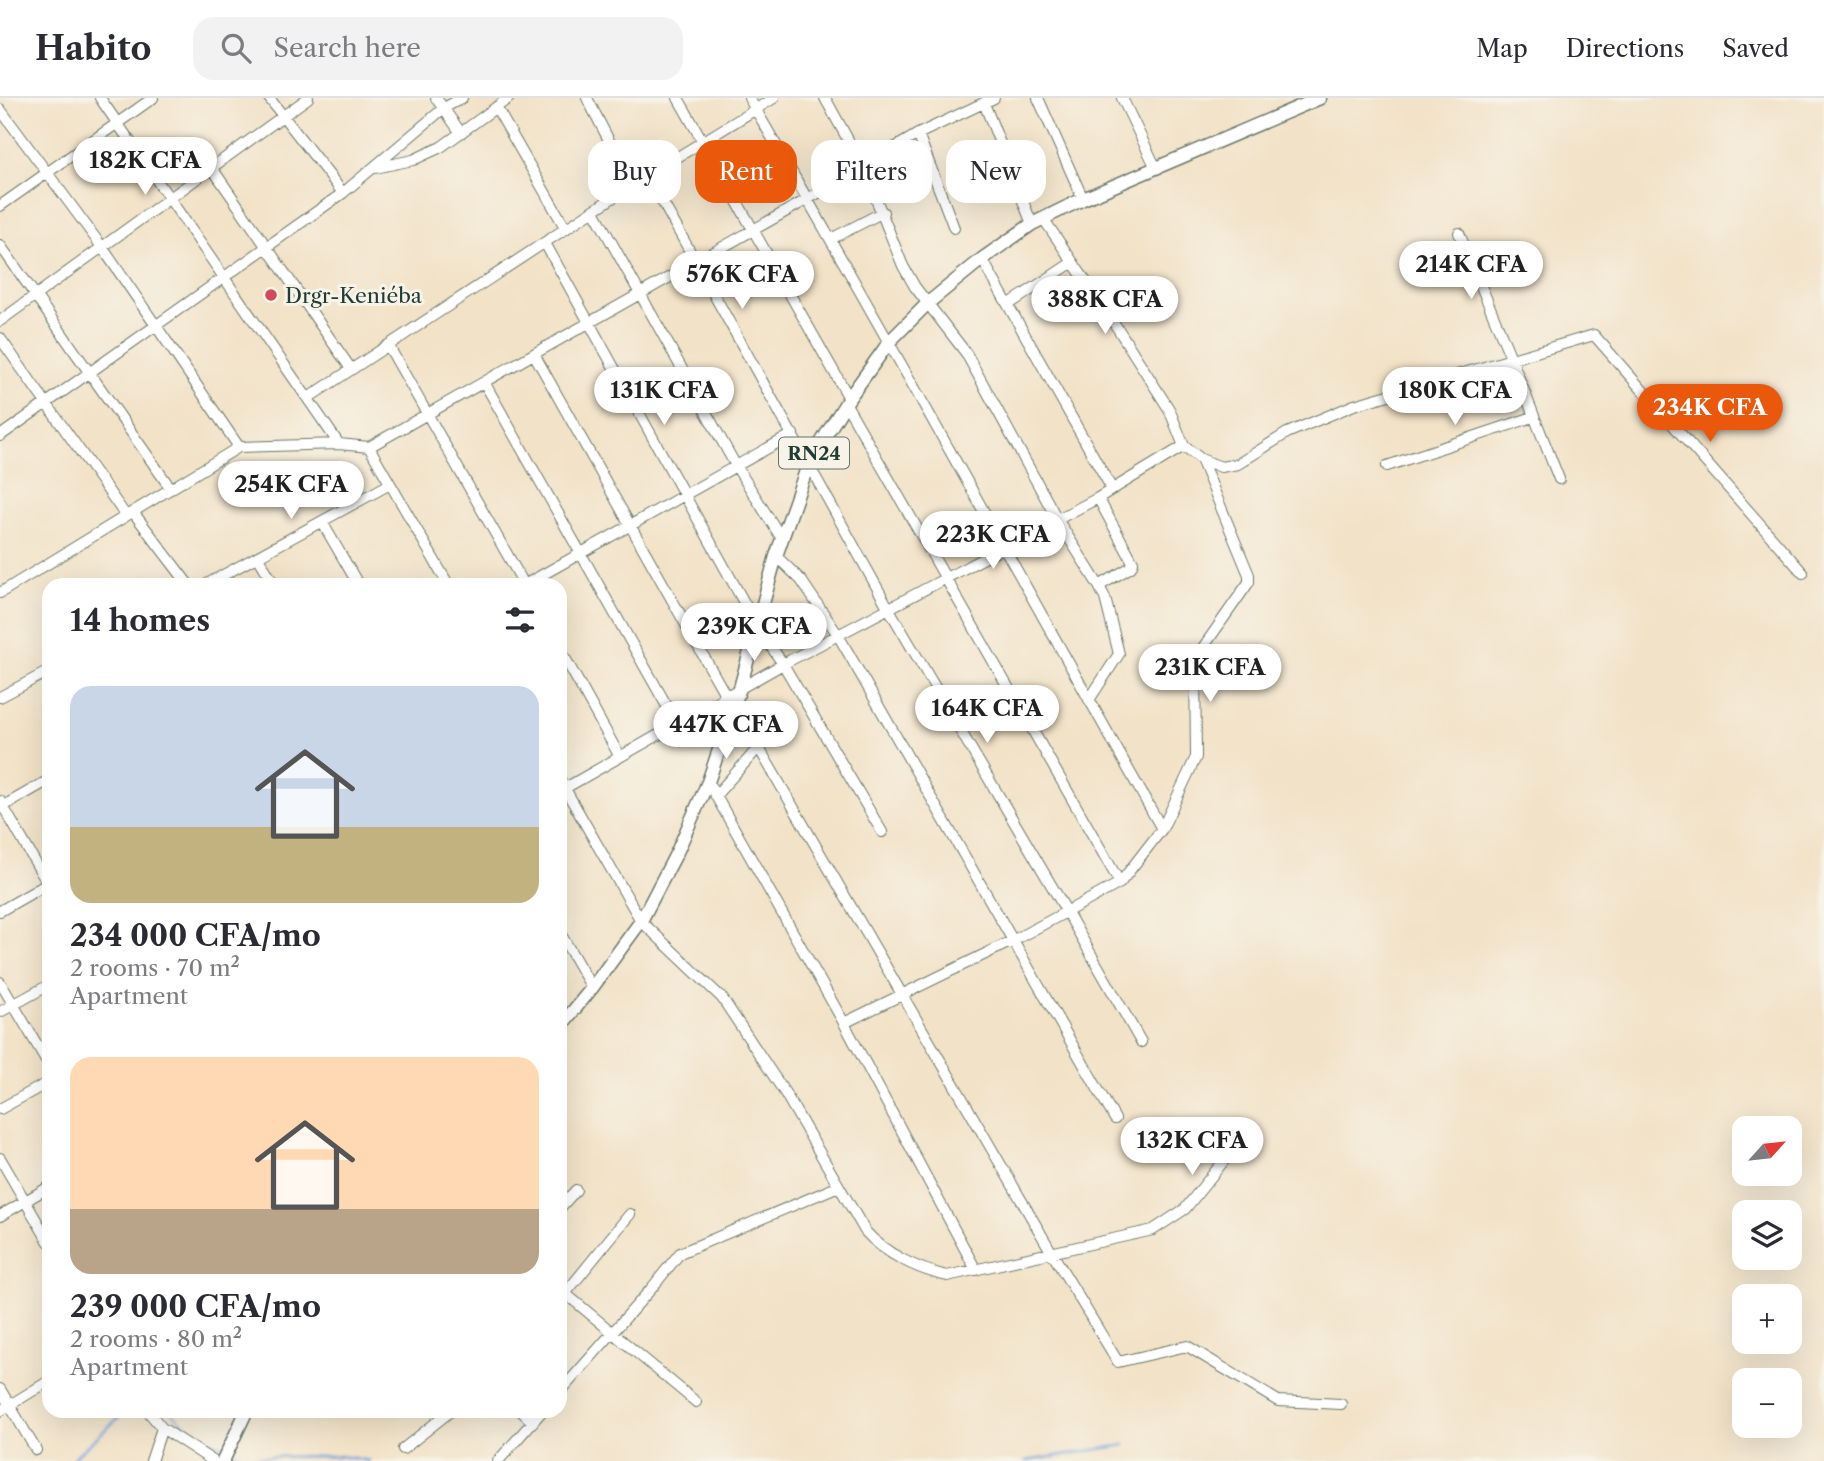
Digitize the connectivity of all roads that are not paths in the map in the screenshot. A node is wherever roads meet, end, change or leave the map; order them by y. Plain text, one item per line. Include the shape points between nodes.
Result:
1 (100, 98) edge
2 (153, 98) edge
3 (269, 98) edge
4 (308, 98) edge
5 (436, 98) edge
6 (462, 98) edge
7 (509, 98) edge
8 (587, 98) edge
9 (678, 98) edge
10 (749, 98) edge
11 (774, 98) edge
12 (825, 98) edge
13 (994, 98) edge
14 (1038, 98) edge
15 (1122, 98) edge
16 (1311, 100) edge
17 (984, 103) junction
18 (496, 107) junction
19 (444, 108) junction
20 (0, 109) edge
21 (755, 109) junction
22 (283, 116) junction
23 (117, 123) junction
24 (461, 133) junction
25 (918, 134) junction
26 (609, 140) edge
27 (703, 140) joint
28 (848, 140) edge
29 (908, 140) edge
30 (212, 168) junction
31 (372, 168) junction
32 (1156, 168) junction
33 (47, 172) junction
34 (343, 193) junction
35 (811, 197) edge
36 (170, 198) junction
37 (808, 199) junction
38 (1083, 199) junction
39 (606, 203) edge
40 (663, 203) edge
41 (739, 203) edge
42 (879, 203) edge
43 (0, 206) edge
44 (594, 211) junction
45 (883, 212) junction
46 (1038, 221) junction
47 (954, 228) dead end
48 (566, 229) junction
49 (754, 230) junction
50 (1459, 233) dead end
51 (831, 239) junction
52 (545, 243) junction
53 (0, 245) edge
54 (102, 247) junction
55 (267, 247) junction
56 (982, 259) junction
57 (697, 262) junction
58 (1073, 262) junction
59 (224, 277) junction
60 (35, 295) junction
61 (640, 295) junction
62 (928, 303) junction
63 (1008, 305) junction
64 (0, 321) edge
65 (589, 323) junction
66 (156, 326) junction
67 (0, 338) edge
68 (890, 341) junction
69 (388, 345) junction
70 (534, 354) junction
71 (1511, 358) junction
72 (351, 369) junction
73 (90, 373) junction
74 (484, 382) junction
75 (308, 398) junction
76 (847, 401) junction
77 (46, 404) junction
78 (427, 414) junction
79 (1534, 417) junction
80 (793, 434) junction
81 (0, 436) edge
82 (339, 444) junction
83 (1184, 446) junction
84 (239, 447) junction
85 (369, 447) junction
86 (1201, 459) junction
87 (809, 462) junction
88 (736, 466) junction
89 (1387, 466) dead end
90 (1559, 479) dead end
91 (390, 484) junction
92 (171, 489) junction
93 (1112, 489) junction
94 (685, 495) junction
95 (1098, 498) junction
96 (129, 514) junction
97 (1057, 519) junction
98 (322, 522) junction
99 (630, 526) junction
100 (782, 539) junction
101 (1003, 548) junction
102 (581, 553) junction
103 (776, 556) junction
104 (258, 557) junction
105 (1803, 573) dead end
106 (183, 578) edge
107 (218, 578) edge
108 (270, 578) edge
109 (355, 578) edge
110 (445, 578) edge
111 (522, 578) edge
112 (536, 578) edge
113 (946, 579) junction
114 (1099, 586) junction
115 (0, 593) edge
116 (889, 609) junction
117 (757, 626) junction
118 (838, 635) junction
119 (567, 662) edge
120 (783, 664) junction
121 (42, 675) edge
122 (740, 688) junction
123 (0, 697) edge
124 (1090, 700) junction
125 (730, 701) junction
126 (677, 724) junction
127 (759, 747) junction
128 (620, 757) junction
129 (708, 782) junction
130 (42, 784) edge
131 (567, 784) edge
132 (567, 795) edge
133 (716, 795) junction
134 (1, 805) edge
135 (1162, 828) junction
136 (882, 832) dead end
137 (42, 872) edge
138 (1120, 883) junction
139 (42, 888) edge
140 (0, 911) edge
141 (1067, 912) junction
142 (641, 921) junction
143 (1014, 940) junction
144 (567, 945) edge
145 (0, 982) edge
146 (592, 988) junction
147 (42, 989) edge
148 (901, 993) junction
149 (13, 1005) junction
150 (0, 1013) edge
151 (567, 1018) edge
152 (844, 1023) junction
153 (1141, 1042) dead end
154 (42, 1053) edge
155 (42, 1086) edge
156 (0, 1109) edge
157 (1115, 1119) dead end
158 (1243, 1137) dead end
159 (0, 1158) edge
160 (839, 1186) junction
161 (576, 1190) dead end
162 (42, 1191) edge
163 (567, 1200) edge
164 (25, 1201) junction
165 (630, 1214) dead end
166 (0, 1216) edge
167 (42, 1230) edge
168 (1052, 1253) junction
169 (976, 1270) junction
170 (567, 1288) edge
171 (567, 1298) edge
172 (613, 1333) junction
173 (567, 1384) edge
174 (42, 1385) edge
175 (0, 1389) edge
176 (696, 1402) dead end
177 (1341, 1404) dead end
178 (10, 1405) junction
179 (0, 1411) edge
180 (154, 1418) edge
181 (243, 1418) edge
182 (442, 1418) edge
183 (529, 1418) edge
184 (536, 1418) edge
185 (533, 1422) junction
186 (162, 1428) junction
187 (403, 1449) dead end
188 (36, 1450) dead end
189 (223, 1459) edge
190 (151, 1461) edge
191 (498, 1461) edge

1 - 23 street
2 - 23 street
3 - 22 street
4 - 22 street
5 - 19 street
6 - 19 street
7 - 18 street
8 - 26 street
9 - 27 street
10 - 21 street
11 - 21 street
12 - 28 street
13 - 17 street
14 - 38 street
15 - 32 street
16 - 32 main road, RN24
17 - 25 street
17 - 46 street
18 - 24 street
18 - 48 street
19 - 24 street
19 - 31 street
20 - 33 street
21 - 27 street
21 - 37 street
22 - 30 street
22 - 34 street
23 - 33 street
23 - 36 street
24 - 31 street via 412,160
25 - 29 street
25 - 47 street
30 - 36 street
30 - 55 street
31 - 34 street
32 - 38 main road, RN24
33 - 43 street
33 - 54 street
34 - 55 street
35 - 37 street
36 - 54 street
36 - 59 street
37 - 49 street
37 - 51 street
38 - 46 main road, RN24
39 - 44 street
40 - 57 street
41 - 49 street
42 - 45 street
44 - 48 street
44 - 61 street
45 - 51 street
45 - 62 street via 903,266
46 - 56 main road, RN24
46 - 58 street
48 - 52 street
49 - 57 street
49 - 76 street
50 - 71 street
51 - 68 street
52 - 65 street
52 - 69 street
53 - 60 street
54 - 60 street
54 - 66 street
55 - 59 street
55 - 72 street
56 - 62 main road, RN24
56 - 63 street
57 - 61 street
57 - 80 street
58 - 63 street
58 - 83 street via 1169,409
59 - 66 street
59 - 75 street
60 - 64 street
60 - 73 street
61 - 65 street
61 - 88 street
62 - 68 main road, RN24
62 - 97 street via 966,353
63 - 93 street
65 - 70 street
65 - 94 street
66 - 73 street
66 - 84 street
67 - 77 street
68 - 76 main road, RN24
68 - 101 street
69 - 72 street
69 - 78 street
70 - 74 street
70 - 99 street
71 - 79 street
71 - 86 street via 1354,405 1287,433 1238,464 1221,467
71 - 105 street via 1594,335
72 - 75 street
73 - 77 street
73 - 92 street
74 - 78 street
74 - 102 street
75 - 82 street
76 - 87 main road, RN24
76 - 113 street
77 - 81 street
77 - 96 street
78 - 85 street
78 - 111 street
79 - 89 street
79 - 90 street
80 - 87 street
80 - 88 street
82 - 84 street
82 - 85 street
83 - 86 street
83 - 93 street
84 - 92 street
85 - 91 street
86 - 135 street via 1250,575 1195,659 1196,757
87 - 100 main road, RN24
87 - 116 street
88 - 94 street
88 - 100 street
91 - 98 street
91 - 110 street
92 - 96 street
93 - 95 street
94 - 99 street
94 - 117 street
95 - 97 street
95 - 114 street via 1133,562
96 - 106 street
96 - 115 street
97 - 101 street
97 - 114 street
98 - 104 street
98 - 109 street
99 - 102 street
99 - 125 street
100 - 103 main road, RN24
101 - 113 street
101 - 124 street
102 - 112 street
102 - 126 street
103 - 117 main road, RN24
103 - 118 street via 801,580
104 - 107 street
104 - 108 street
113 - 116 street
113 - 138 street
114 - 124 street via 1119,654
116 - 118 street
116 - 141 street
117 - 120 street
117 - 122 main road, RN24
118 - 120 street
118 - 143 street
119 - 128 street
120 - 122 street
120 - 136 street
121 - 123 street
122 - 125 main road, RN24
124 - 135 street
125 - 126 street
125 - 127 street
125 - 129 main road, RN24
126 - 128 street
127 - 133 street
127 - 148 street
128 - 131 street
129 - 133 street
129 - 142 main road, RN24
130 - 134 street
132 - 142 street
133 - 152 street
134 - 137 street
135 - 138 street
138 - 141 street
139 - 140 street
141 - 143 street
141 - 153 street
142 - 146 main road, RN24
142 - 160 street via 722,998
143 - 148 street
143 - 157 street
144 - 146 street
145 - 149 street
146 - 151 main road, RN24
147 - 149 street
148 - 152 street
148 - 168 street
149 - 150 street
149 - 154 street
152 - 169 street
155 - 156 street
158 - 168 street via 1185,1209 1153,1230
159 - 164 street
160 - 169 street via 876,1244 923,1270 947,1276
160 - 172 street via 680,1253
161 - 163 street
162 - 164 street
164 - 166 street
164 - 167 street
165 - 170 street
168 - 169 street
168 - 177 street via 1118,1362 1187,1346 1278,1401
171 - 172 street
172 - 173 street
172 - 176 street
174 - 178 street
175 - 178 street
178 - 179 street
178 - 188 street
180 - 186 street
181 - 189 main road
182 - 187 street
183 - 185 street
184 - 185 street
185 - 191 street
186 - 189 street
186 - 190 street

